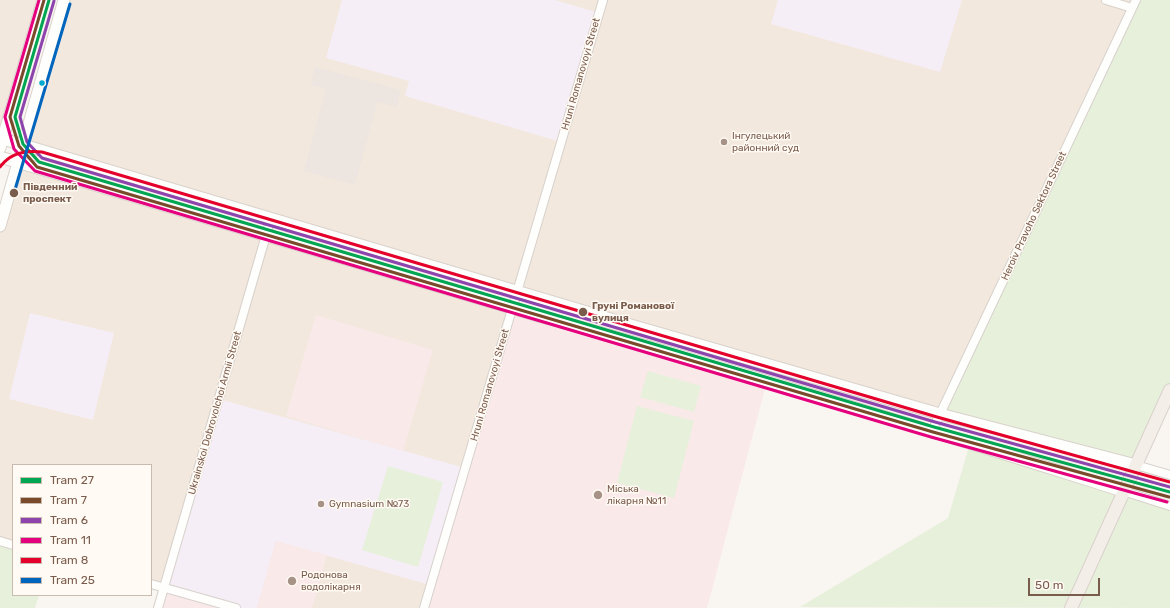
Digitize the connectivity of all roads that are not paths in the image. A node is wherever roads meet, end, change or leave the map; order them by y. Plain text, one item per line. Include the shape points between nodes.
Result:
1 (43, 0) edge
2 (64, 0) edge
3 (602, 0) edge
4 (1106, 0) edge
5 (1134, 4) edge
6 (1, 144) edge
7 (23, 145) junction
8 (0, 157) edge
9 (19, 162) junction
10 (271, 218) junction
11 (0, 226) edge
12 (266, 235) junction
13 (518, 291) junction
14 (512, 308) junction
15 (1170, 390) edge
16 (940, 414) junction
17 (932, 431) junction
18 (1136, 465) junction
19 (1170, 475) edge
20 (1123, 491) junction
21 (1170, 506) edge
22 (0, 541) edge
23 (12, 544) edge
24 (152, 584) edge
25 (164, 587) junction
26 (158, 608) edge
27 (236, 608) edge
28 (424, 608) edge
29 (1070, 608) edge

1 - 6 main road
2 - 7 main road
3 - 13 street, Hruni Romanovoyi Street
4 - 5 street
5 - 16 street, Heroiv Pravoho Sektora Street
6 - 7 main road
7 - 9 main road
7 - 10 main road
8 - 9 main road
9 - 11 main road
9 - 12 main road
10 - 12 street, Ukrainskoi Dobrovolchoi Armii Street
10 - 13 main road
12 - 14 main road
12 - 25 street, Ukrainskoi Dobrovolchoi Armii Street
13 - 14 street, Hruni Romanovoyi Street
13 - 16 main road
14 - 17 main road
14 - 28 street, Hruni Romanovoyi Street
15 - 18 main road
16 - 17 street, Heroiv Pravoho Sektora Street
16 - 18 main road
17 - 20 main road
18 - 19 street
18 - 20 main road
20 - 21 street
20 - 29 main road
22 - 23 street
24 - 25 street
25 - 26 street, Ukrainskoi Dobrovolchoi Armii Street
25 - 27 street

